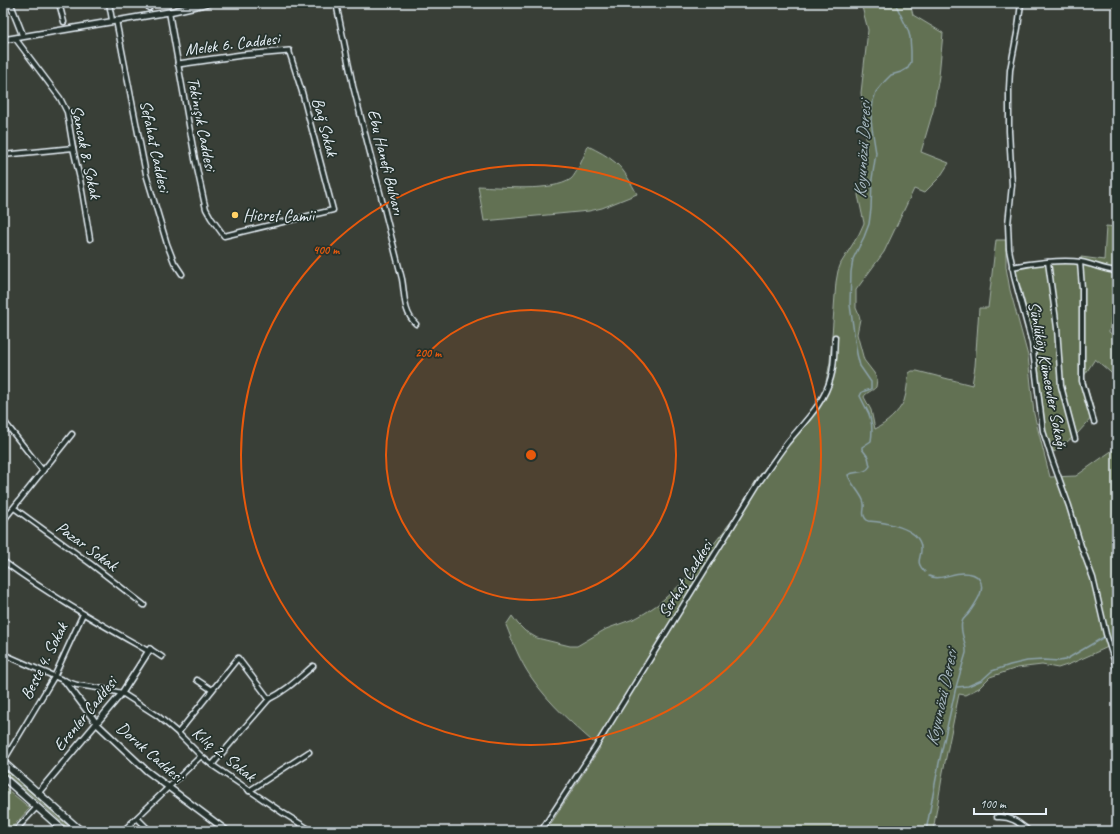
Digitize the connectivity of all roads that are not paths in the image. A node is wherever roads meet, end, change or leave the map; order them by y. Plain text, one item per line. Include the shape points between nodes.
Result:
1 (10, 3) edge
2 (59, 3) edge
3 (109, 3) edge
4 (147, 3) edge
5 (209, 3) edge
6 (336, 3) edge
7 (1021, 3) edge
8 (148, 8) dead end
9 (168, 12) junction
10 (114, 20) junction
11 (64, 22) dead end
12 (23, 36) junction
13 (15, 38) junction
14 (3, 40) edge
15 (289, 51) joint
16 (178, 64) junction
17 (73, 148) junction
18 (3, 155) edge
19 (224, 236) joint
20 (90, 239) dead end
21 (1048, 262) junction
22 (1080, 262) junction
23 (1012, 267) junction
24 (1117, 271) edge
25 (182, 274) dead end
26 (416, 324) dead end
27 (835, 336) dead end
28 (3, 420) edge
29 (1094, 422) dead end
30 (72, 434) dead end
31 (1075, 439) dead end
32 (43, 471) junction
33 (14, 508) junction
34 (3, 521) edge
35 (3, 561) edge
36 (144, 605) dead end
37 (83, 614) junction
38 (149, 650) junction
39 (3, 654) edge
40 (162, 657) dead end
41 (313, 666) dead end
42 (1117, 670) edge
43 (54, 677) junction
44 (197, 680) dead end
45 (65, 681) junction
46 (212, 690) junction
47 (122, 693) junction
48 (269, 699) junction
49 (97, 724) junction
50 (178, 733) junction
51 (309, 752) dead end
52 (201, 756) junction
53 (3, 762) edge
54 (212, 765) junction
55 (3, 777) edge
56 (168, 788) junction
57 (249, 791) junction
58 (38, 793) junction
59 (37, 807) junction
60 (997, 817) dead end
61 (137, 818) junction
62 (15, 831) edge
63 (64, 831) edge
64 (81, 831) edge
65 (123, 831) edge
66 (150, 831) edge
67 (227, 831) edge
68 (312, 831) edge
69 (541, 831) edge
70 (1029, 831) edge

1 - 12 street
2 - 11 street
3 - 10 street, Sefahat Caddesi
4 - 8 street
5 - 9 street
6 - 26 street, Ebu Hanefi Bulvarı via 353,86 402,279 406,307
7 - 23 street, Sünlüköy Kümeevler Sokağı via 1009,89 1012,185 1008,236
9 - 10 street
9 - 16 street, Tekinışık Caddesi
10 - 12 street
10 - 25 street, Sefahat Caddesi via 146,174 167,244
12 - 13 street
13 - 14 street
13 - 17 street, Sancak 8. Sokak via 64,106
15 - 16 street, Melek 6. Caddesi
15 - 19 street, Bağ Sokak via 333,210
16 - 19 street, Tekinışık Caddesi via 206,209
17 - 18 street
17 - 20 street, Sancak 8. Sokak
21 - 22 street
21 - 23 street
21 - 31 street, Sünlüköy Kümeevler Sokağı via 1058,328 1061,382
22 - 24 street
22 - 29 street, Sünlüköy Kümeevler Sokağı via 1082,376
23 - 42 street, Sünlüköy Kümeevler Sokağı via 1032,343 1043,431 1093,578
27 - 69 street, Serhat Caddesi via 832,376 818,406 760,481
28 - 32 street
30 - 32 street
32 - 33 street
33 - 34 street
33 - 36 street, Pazar Sokak
35 - 37 street
37 - 38 street
37 - 43 street, Beste 4. Sokak
38 - 40 street
38 - 47 street, Erenler Caddesi
39 - 43 street
41 - 48 street via 286,689
43 - 45 street
43 - 53 street, Beste 4. Sokak
44 - 46 street
45 - 47 street
45 - 49 street, Doruk Caddesi
46 - 48 street via 238,658
46 - 50 street
47 - 49 street, Erenler Caddesi
47 - 50 street, Kılıç 2. Sokak via 158,716
48 - 54 street
49 - 56 street, Doruk Caddesi
49 - 58 street, Erenler Caddesi
50 - 52 street, Kılıç 2. Sokak
51 - 57 street
52 - 54 street, Kılıç 2. Sokak
52 - 56 street
53 - 58 main road
54 - 57 street, Kılıç 2. Sokak
55 - 59 main road
56 - 61 street
56 - 67 street, Doruk Caddesi
57 - 68 street, Kılıç 2. Sokak
58 - 64 main road
59 - 62 street
59 - 63 main road
60 - 70 street via 1014,820
61 - 65 street
61 - 66 street

